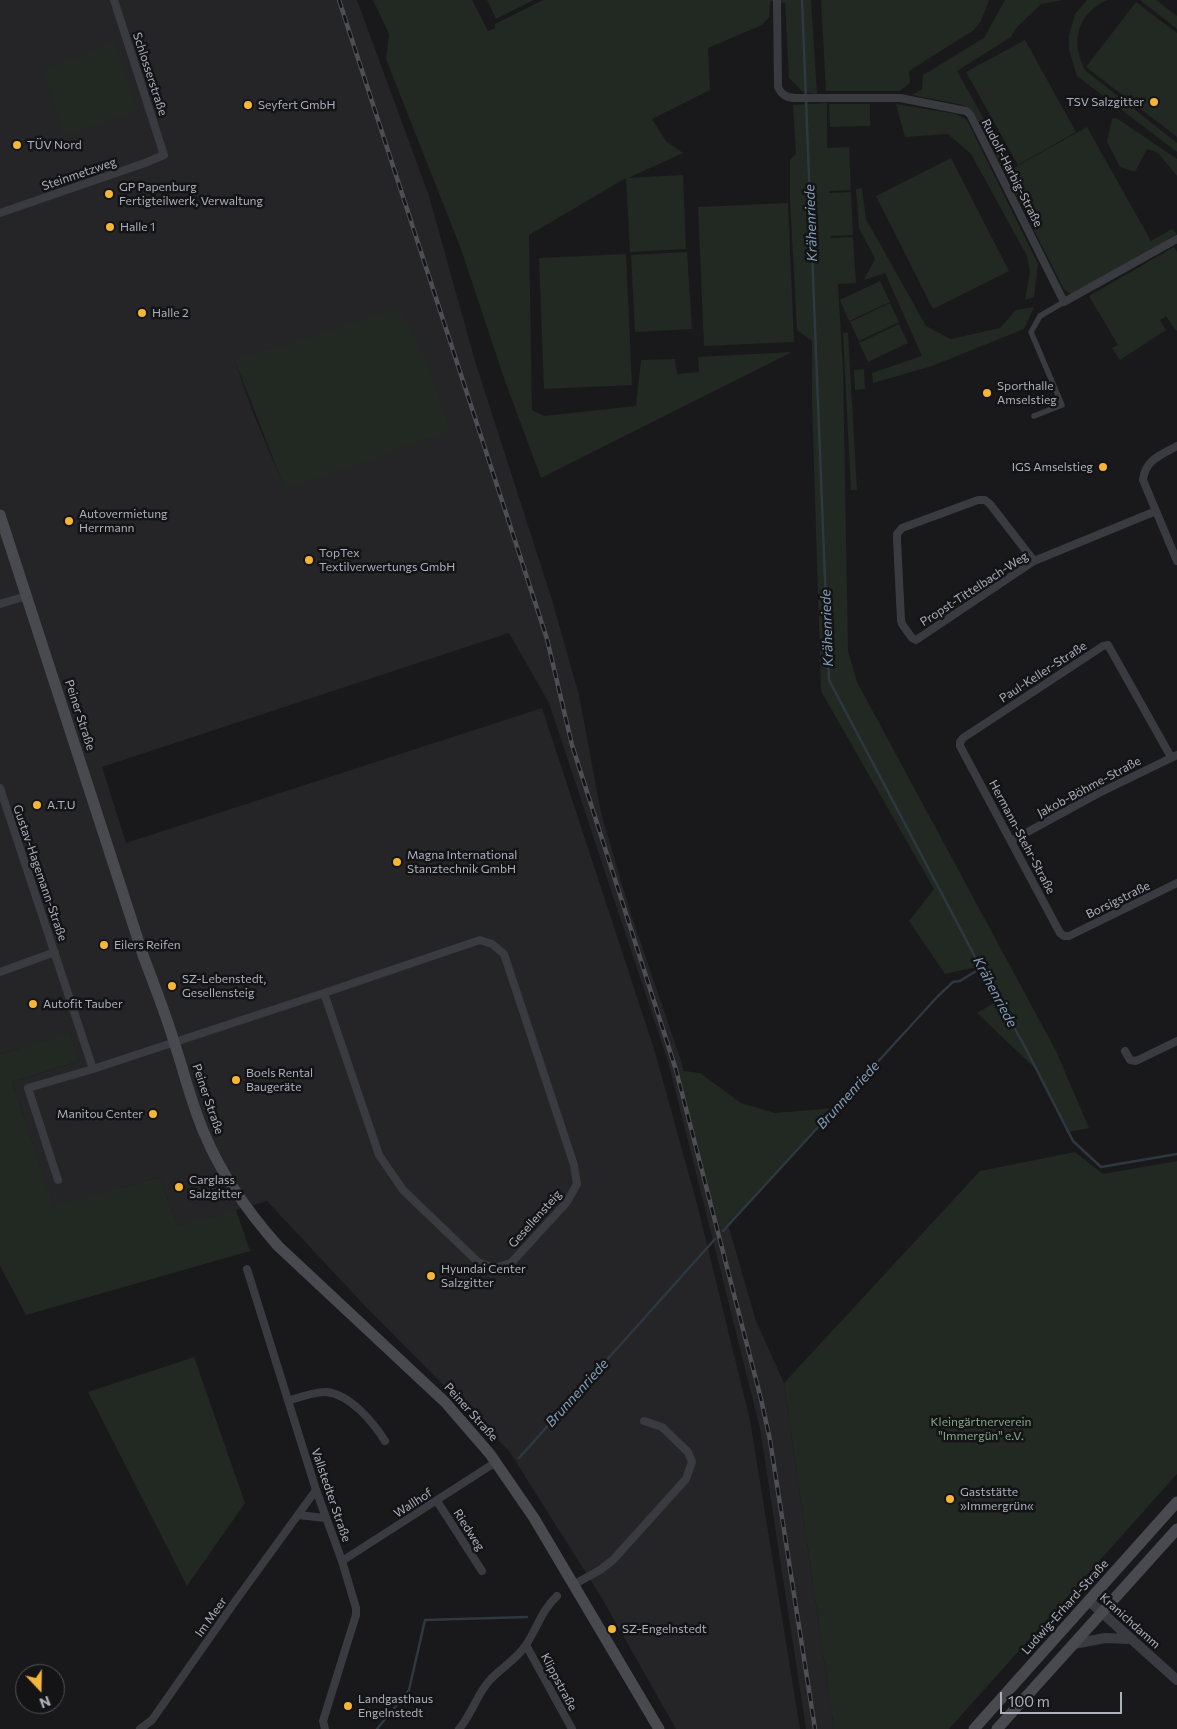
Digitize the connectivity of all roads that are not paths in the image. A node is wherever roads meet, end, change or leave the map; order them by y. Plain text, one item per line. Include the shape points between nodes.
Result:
1 (114, 0) edge
2 (777, 0) edge
3 (164, 155) joint
4 (0, 213) edge
5 (1177, 239) edge
6 (1064, 302) junction
7 (1034, 416) dead end
8 (1177, 446) edge
9 (1156, 511) junction
10 (0, 515) edge
11 (1034, 561) junction
12 (1177, 561) edge
13 (26, 596) junction
14 (0, 604) edge
15 (960, 742) joint
16 (1174, 756) edge
17 (0, 788) edge
18 (2, 801) edge
19 (1012, 841) junction
20 (1177, 883) edge
21 (1069, 936) joint
22 (55, 952) junction
23 (0, 972) edge
24 (324, 993) junction
25 (1177, 1040) edge
26 (174, 1042) junction
27 (1125, 1051) dead end
28 (93, 1069) junction
29 (58, 1180) dead end
30 (247, 1270) dead end
31 (288, 1401) junction
32 (644, 1421) dead end
33 (385, 1441) dead end
34 (496, 1462) junction
35 (316, 1490) junction
36 (436, 1501) junction
37 (1177, 1502) edge
38 (298, 1515) junction
39 (325, 1518) junction
40 (1177, 1529) edge
41 (342, 1561) junction
42 (482, 1571) dead end
43 (573, 1585) junction
44 (557, 1596) dead end
45 (1089, 1601) junction
46 (1102, 1612) junction
47 (1131, 1639) junction
48 (1074, 1644) junction
49 (526, 1645) junction
50 (1177, 1680) edge
51 (140, 1729) edge
52 (325, 1729) edge
53 (459, 1729) edge
54 (572, 1729) edge
55 (659, 1729) edge
56 (974, 1729) edge
57 (997, 1729) edge

1 - 3 street, Schlosserstraße
2 - 6 street, Rudolf-Harbig-Straße via 778,87 781,93 798,98 900,98 966,111
3 - 4 street, Steinmetzweg
5 - 6 street
6 - 7 street via 1040,316 1031,332 1062,405
8 - 9 street via 1149,463 1144,470 1143,480
9 - 11 street, Propst-Tittelbach-Weg
9 - 12 street
10 - 13 main road, Peiner Straße
11 - 11 street, Propst-Tittelbach-Weg via 916,640 902,624 897,540 902,528 985,500
13 - 14 street
13 - 26 main road, Peiner Straße
15 - 16 street, Paul-Keller-Straße via 1108,645
15 - 19 street, Hermann-Stehr-Straße
16 - 19 street, Jakob-Böhme-Straße
17 - 18 street, Gustav-Hagemann-Straße
18 - 22 street, Gustav-Hagemann-Straße
19 - 21 street, Hermann-Stehr-Straße via 1060,933
20 - 21 street, Borsigstraße
22 - 23 street, Gustav-Hagemann-Straße
22 - 28 street, Gustav-Hagemann-Straße
24 - 24 street, Gesellensteig via 480,940 492,944 504,954 574,1165 577,1184 567,1202 511,1263 494,1268 478,1262 403,1190 379,1155
24 - 26 street, Gesellensteig
25 - 27 street via 1136,1061 1130,1060
26 - 28 street
26 - 34 main road, Peiner Straße via 204,1135 233,1187 260,1226 314,1282 445,1402
28 - 29 street via 28,1088
30 - 31 street, Vallstedter Straße
31 - 33 street via 327,1392 348,1400 375,1425
31 - 35 street, Vallstedter Straße
32 - 43 street via 662,1427 688,1452 692,1462 686,1479 613,1560
34 - 36 street, Wallhof
34 - 43 main road, Peiner Straße
35 - 38 street, Im Meer
35 - 39 street, Vallstedter Straße
36 - 41 street, Wallhof
36 - 42 street, Riedweg
37 - 45 main road, Ludwig-Erhard-Straße
38 - 39 street
38 - 51 street, Im Meer via 152,1720
39 - 41 street, Vallstedter Straße
40 - 46 main road
41 - 52 street, Vallstedter Straße via 356,1615 325,1713
43 - 55 main road, Peiner Straße
44 - 49 street via 548,1604
45 - 46 street, Kranichdamm
45 - 56 main road, Ludwig-Erhard-Straße
46 - 47 street, Kranichdamm
46 - 48 main road
47 - 48 street via 1101,1638
47 - 50 street, Kranichdamm
48 - 57 main road
49 - 53 street via 490,1679
49 - 54 street, Klippstraße

